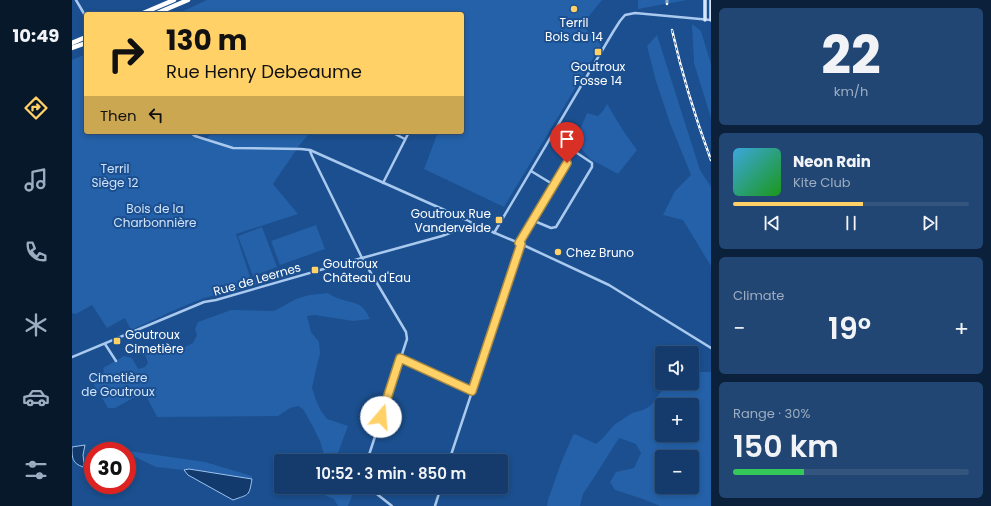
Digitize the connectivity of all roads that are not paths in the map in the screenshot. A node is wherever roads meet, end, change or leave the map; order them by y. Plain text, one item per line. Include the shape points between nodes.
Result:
1 (76, 0) edge
2 (174, 0) edge
3 (188, 0) edge
4 (705, 0) edge
5 (711, 0) edge
6 (146, 12) edge
7 (160, 12) edge
8 (84, 14) edge
9 (705, 20) junction
10 (711, 20) edge
11 (84, 38) edge
12 (72, 42) edge
13 (84, 44) edge
14 (72, 48) edge
15 (192, 134) edge
16 (395, 134) edge
17 (408, 134) edge
18 (405, 139) junction
19 (580, 141) dead end
20 (310, 150) junction
21 (574, 151) junction
22 (531, 171) junction
23 (383, 183) junction
24 (554, 185) junction
25 (532, 220) junction
26 (474, 224) junction
27 (494, 233) junction
28 (520, 243) junction
29 (362, 258) junction
30 (105, 344) junction
31 (711, 348) edge
32 (72, 357) edge
33 (400, 358) junction
34 (116, 361) dead end
35 (472, 391) junction
36 (369, 454) edge
37 (451, 454) edge
38 (377, 494) edge
39 (439, 494) edge
40 (392, 506) edge
41 (435, 506) edge

1 - 8 street
2 - 6 highway
3 - 7 highway
4 - 9 main road
5 - 10 main road
9 - 10 street
9 - 22 street via 634,13 625,15
11 - 12 highway
13 - 14 highway
15 - 20 street via 232,148
16 - 18 street
17 - 18 street
18 - 23 street
19 - 21 street
20 - 23 street
20 - 29 street
21 - 24 street
21 - 25 street via 592,163 592,167 556,227 551,228
22 - 24 street
22 - 27 street
23 - 26 street
24 - 25 street
25 - 28 street
26 - 27 street
26 - 29 street, Rue de Leernes via 442,236
27 - 28 street
28 - 31 street via 609,285
28 - 35 street
29 - 30 street, Rue de Leernes via 204,302
29 - 33 street via 406,332 407,339
30 - 32 street, Rue de Leernes
30 - 34 street
33 - 35 street
33 - 36 street
35 - 37 street
38 - 40 street
39 - 41 street

